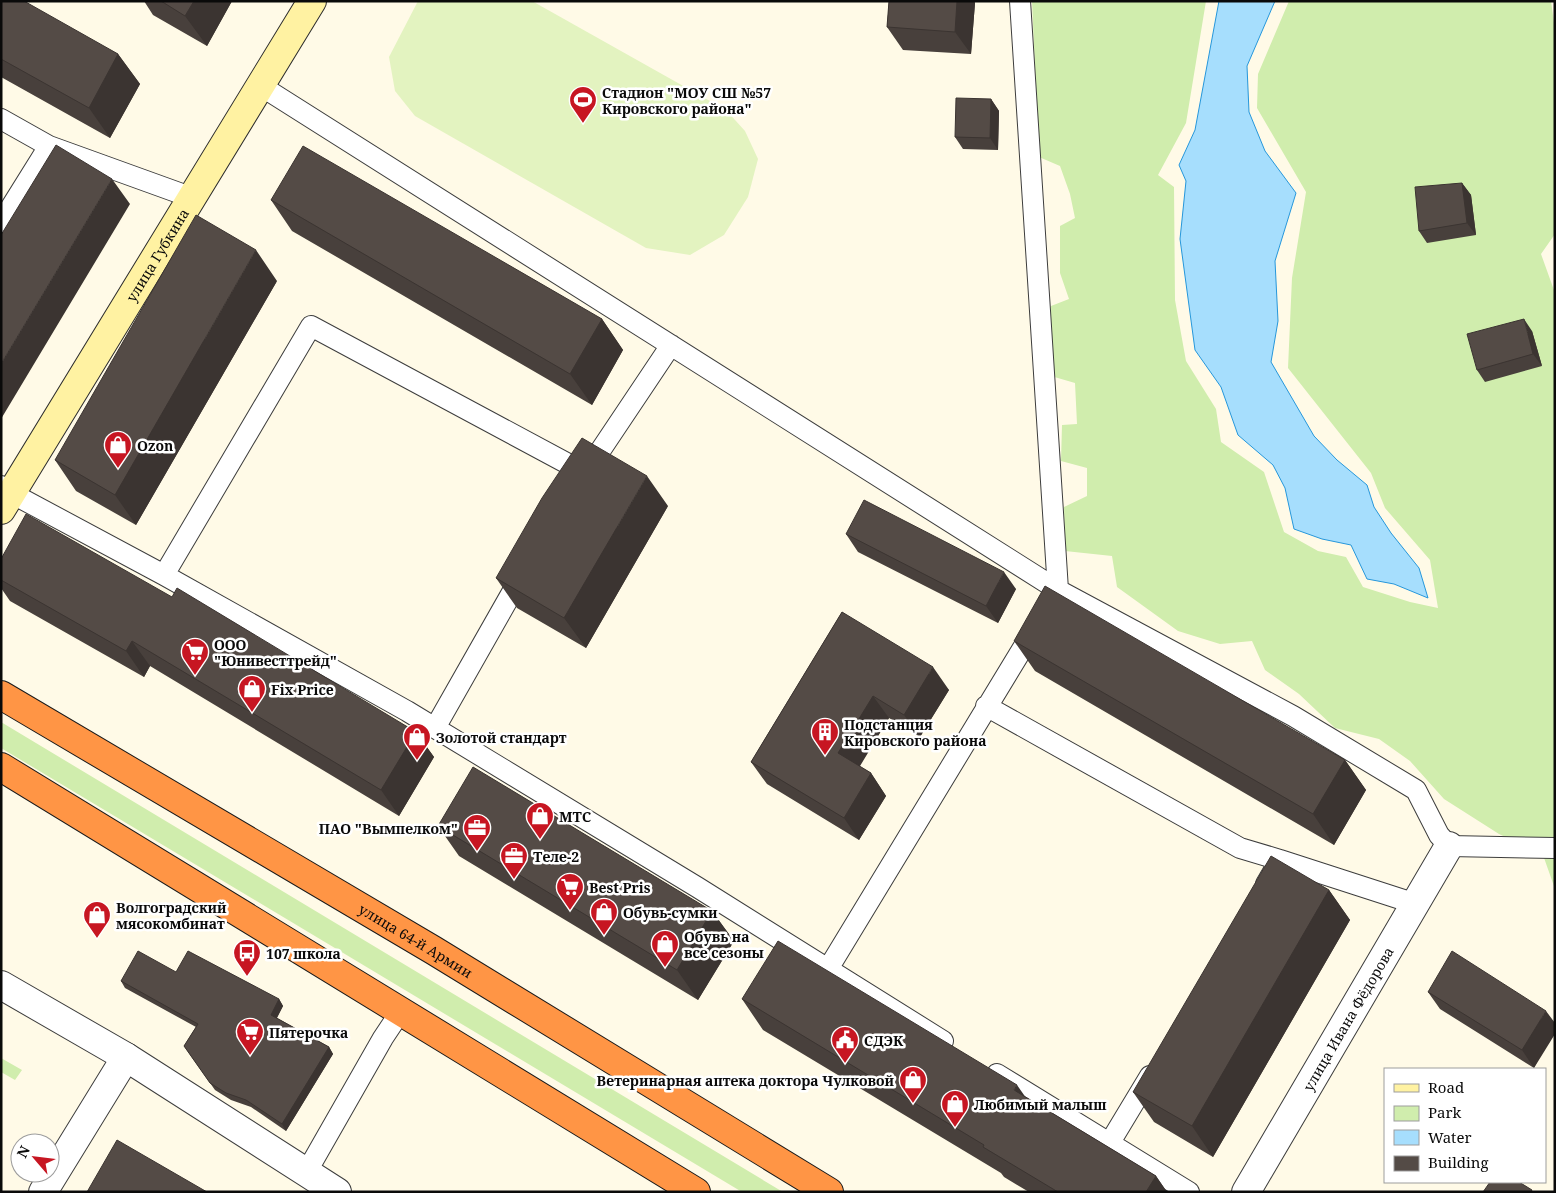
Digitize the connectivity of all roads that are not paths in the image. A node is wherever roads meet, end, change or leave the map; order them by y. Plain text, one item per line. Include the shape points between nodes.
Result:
1 (312, 1) edge
2 (1020, 1) edge
3 (261, 86) junction
4 (1, 119) edge
5 (48, 146) junction
6 (193, 198) junction
7 (1, 223) edge
8 (671, 345) junction
9 (5, 497) edge
10 (531, 558) edge
11 (164, 575) junction
12 (1058, 590) junction
13 (1, 695) edge
14 (986, 706) junction
15 (435, 728) junction
16 (1, 767) edge
17 (1449, 846) junction
18 (1555, 848) edge
19 (1280, 860) junction
20 (1255, 902) edge
21 (1416, 904) junction
22 (828, 969) junction
23 (1, 985) edge
24 (401, 1011) junction
25 (960, 1051) edge
26 (126, 1057) junction
27 (1160, 1061) edge
28 (985, 1067) edge
29 (1109, 1144) junction
30 (306, 1172) junction
31 (43, 1192) edge
32 (337, 1192) edge
33 (696, 1192) edge
34 (829, 1192) edge
35 (1189, 1192) edge
36 (1246, 1192) edge

1 - 3 street, улица Губкина
2 - 12 lane
3 - 6 street, улица Губкина
3 - 8 lane
4 - 5 lane
5 - 6 lane
5 - 7 lane
6 - 9 street, улица Губкина
8 - 11 lane via 580,481 311,326
8 - 12 lane
9 - 11 lane
10 - 15 lane
11 - 15 lane
12 - 14 lane
12 - 17 lane via 1293,716 1416,790 1439,836
13 - 34 highway, улица 64-й Армии via 433,950
14 - 19 lane via 1240,848
14 - 22 lane
15 - 22 lane
16 - 24 highway
17 - 18 lane
17 - 21 street, улица Ивана Фёдорова
19 - 20 lane
19 - 21 lane
21 - 36 street, улица Ивана Фёдорова
22 - 25 lane
23 - 26 street
24 - 30 lane
24 - 33 highway
26 - 30 street
26 - 31 street
27 - 29 lane
28 - 29 lane
29 - 35 lane
30 - 32 street

